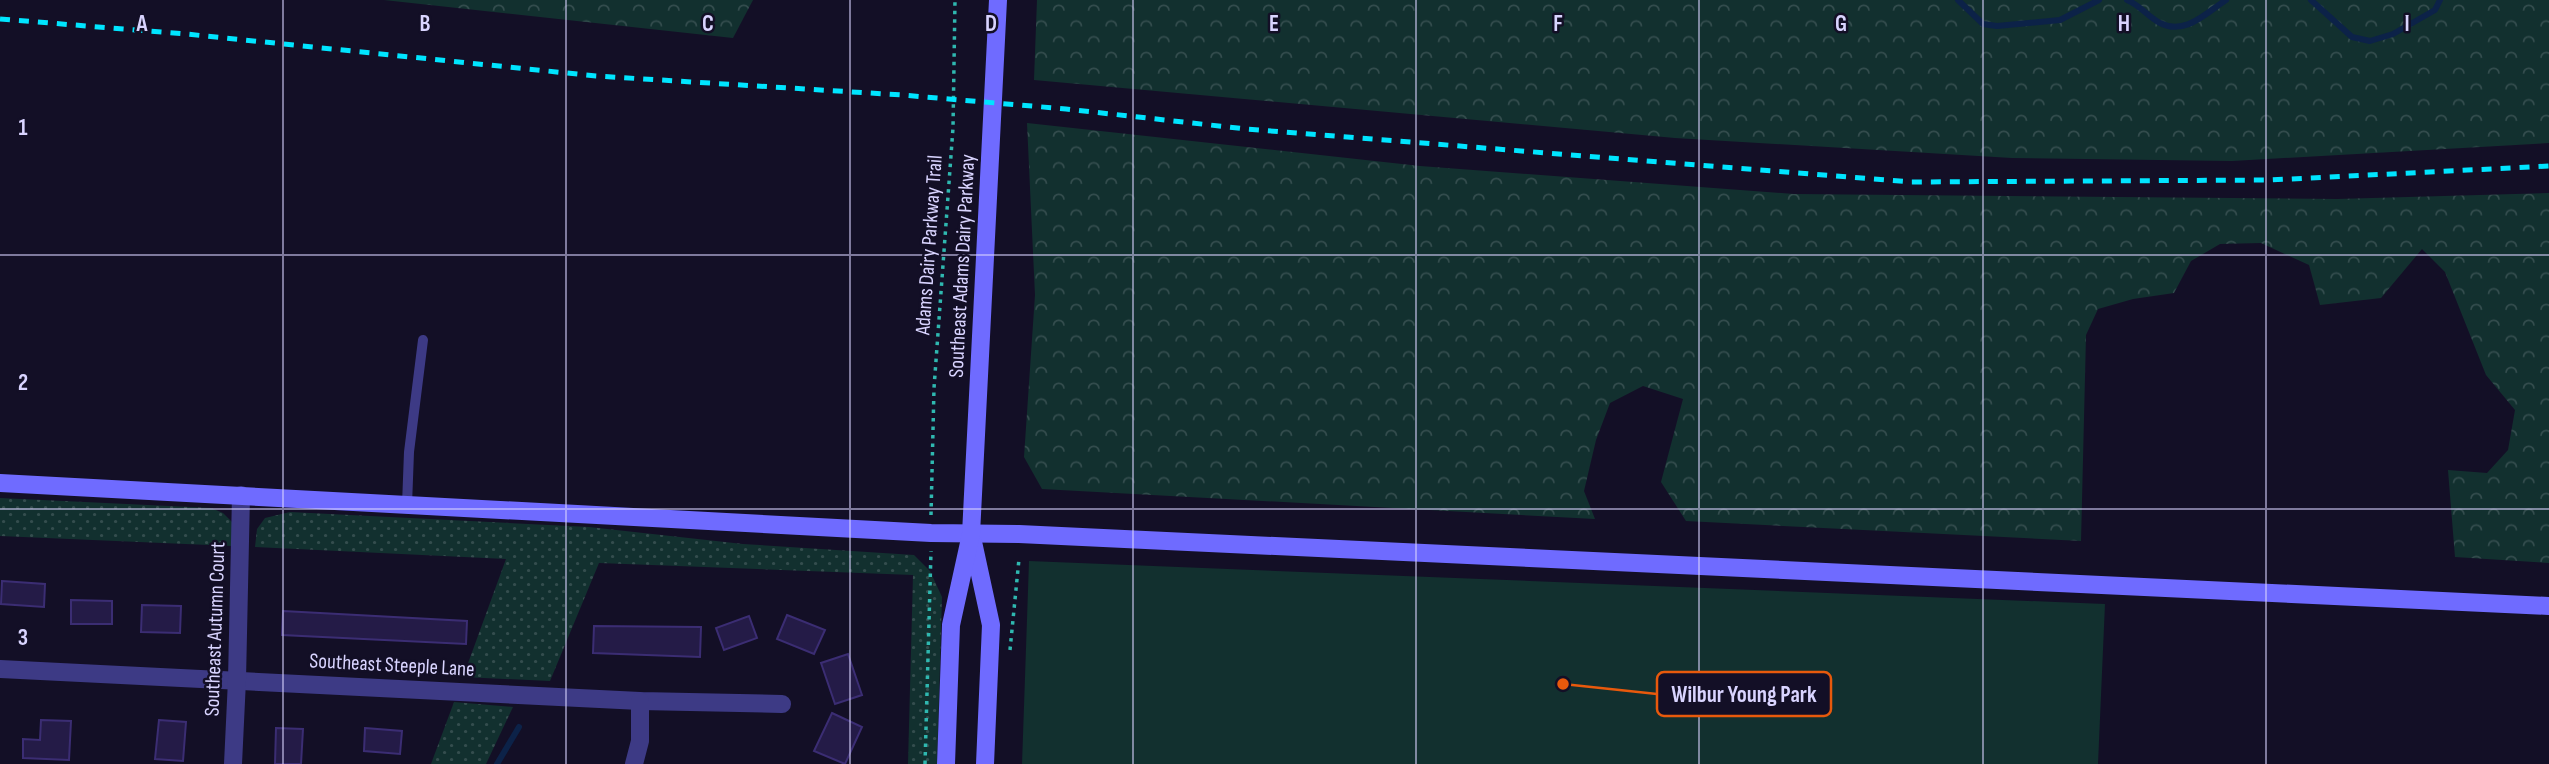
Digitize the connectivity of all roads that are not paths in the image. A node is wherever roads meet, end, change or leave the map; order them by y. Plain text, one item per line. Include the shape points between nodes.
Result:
1 (998, 0) edge
2 (423, 340) dead end
3 (0, 483) edge
4 (241, 495) junction
5 (407, 505) junction
6 (971, 534) junction
7 (2549, 606) edge
8 (0, 669) edge
9 (237, 680) junction
10 (640, 701) junction
11 (782, 704) dead end
12 (233, 764) edge
13 (634, 764) edge
14 (946, 764) edge
15 (985, 764) edge

1 - 6 main road, Southeast Adams Dairy Parkway
2 - 5 lane
3 - 4 main road
4 - 5 main road
4 - 9 street, Southeast Autumn Court
5 - 6 main road
6 - 7 main road
6 - 14 main road, Southeast Adams Dairy Parkway via 951,625
6 - 15 main road, Southeast Adams Dairy Parkway via 991,625
8 - 9 street, Southeast Steeple Lane
9 - 10 street, Southeast Steeple Lane
9 - 12 street, Southeast Autumn Court
10 - 11 street, Southeast Steeple Lane
10 - 13 street via 640,741

